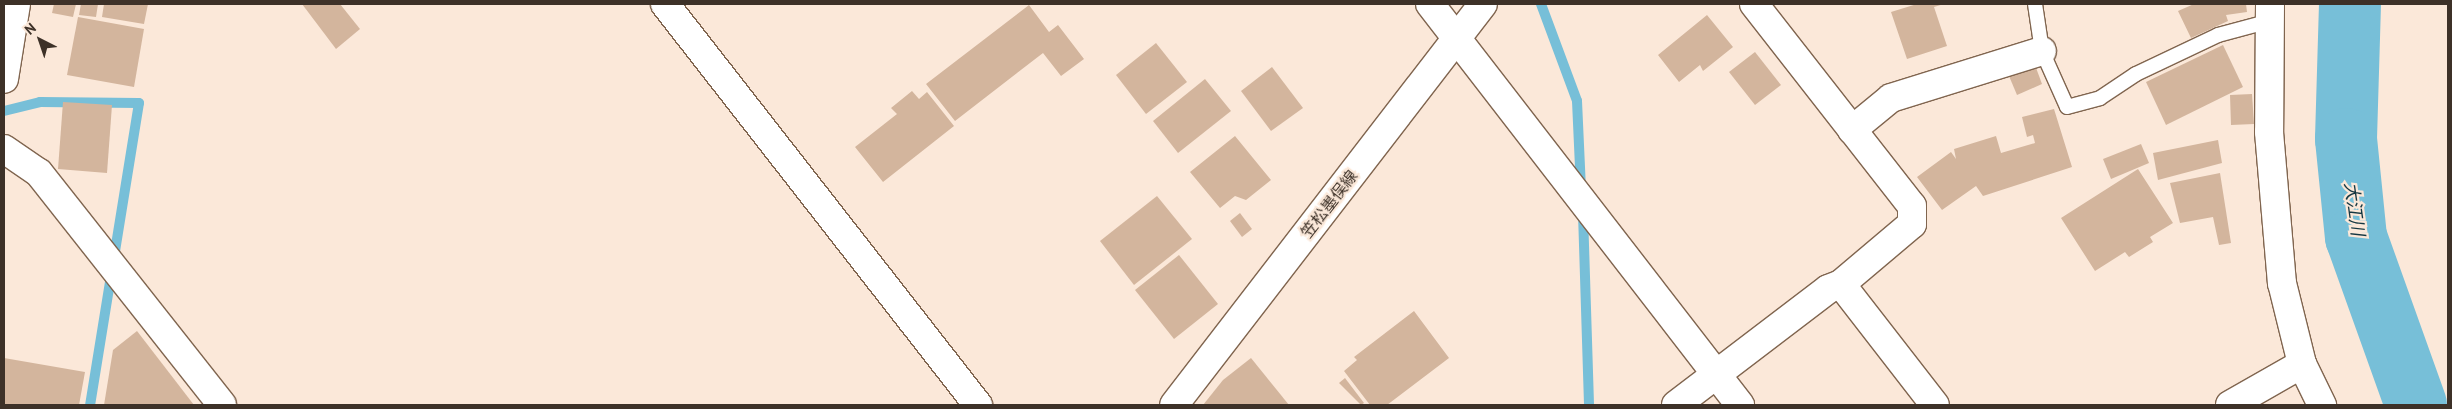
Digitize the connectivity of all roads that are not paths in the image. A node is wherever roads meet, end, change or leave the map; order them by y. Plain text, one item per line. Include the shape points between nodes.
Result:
1 (16, 4) edge
2 (665, 4) edge
3 (1430, 4) edge
4 (1483, 4) edge
5 (1754, 4) edge
6 (2035, 4) edge
7 (2270, 12) edge
8 (1457, 38) junction
9 (2042, 51) junction
10 (4, 79) edge
11 (1852, 130) junction
12 (4, 149) edge
13 (1841, 284) junction
14 (2302, 364) junction
15 (1716, 375) junction
16 (222, 405) edge
17 (978, 405) edge
18 (1174, 405) edge
19 (1676, 405) edge
20 (1740, 405) edge
21 (1935, 405) edge
22 (2230, 405) edge
23 (2322, 405) edge

1 - 10 street
2 - 17 street
3 - 8 street
4 - 8 street, 笠松墨俣線
5 - 11 street
6 - 9 lane
7 - 9 lane via 2136,74 2100,98 2067,107
7 - 14 street via 2269,132 2276,232 2282,283
8 - 15 street
8 - 18 street, 笠松墨俣線
9 - 11 street via 1891,98
11 - 13 street via 1912,206 1912,224
12 - 16 street via 39,173
13 - 15 street via 1828,289
13 - 21 street
14 - 22 street
14 - 23 street
15 - 19 street
15 - 20 street

